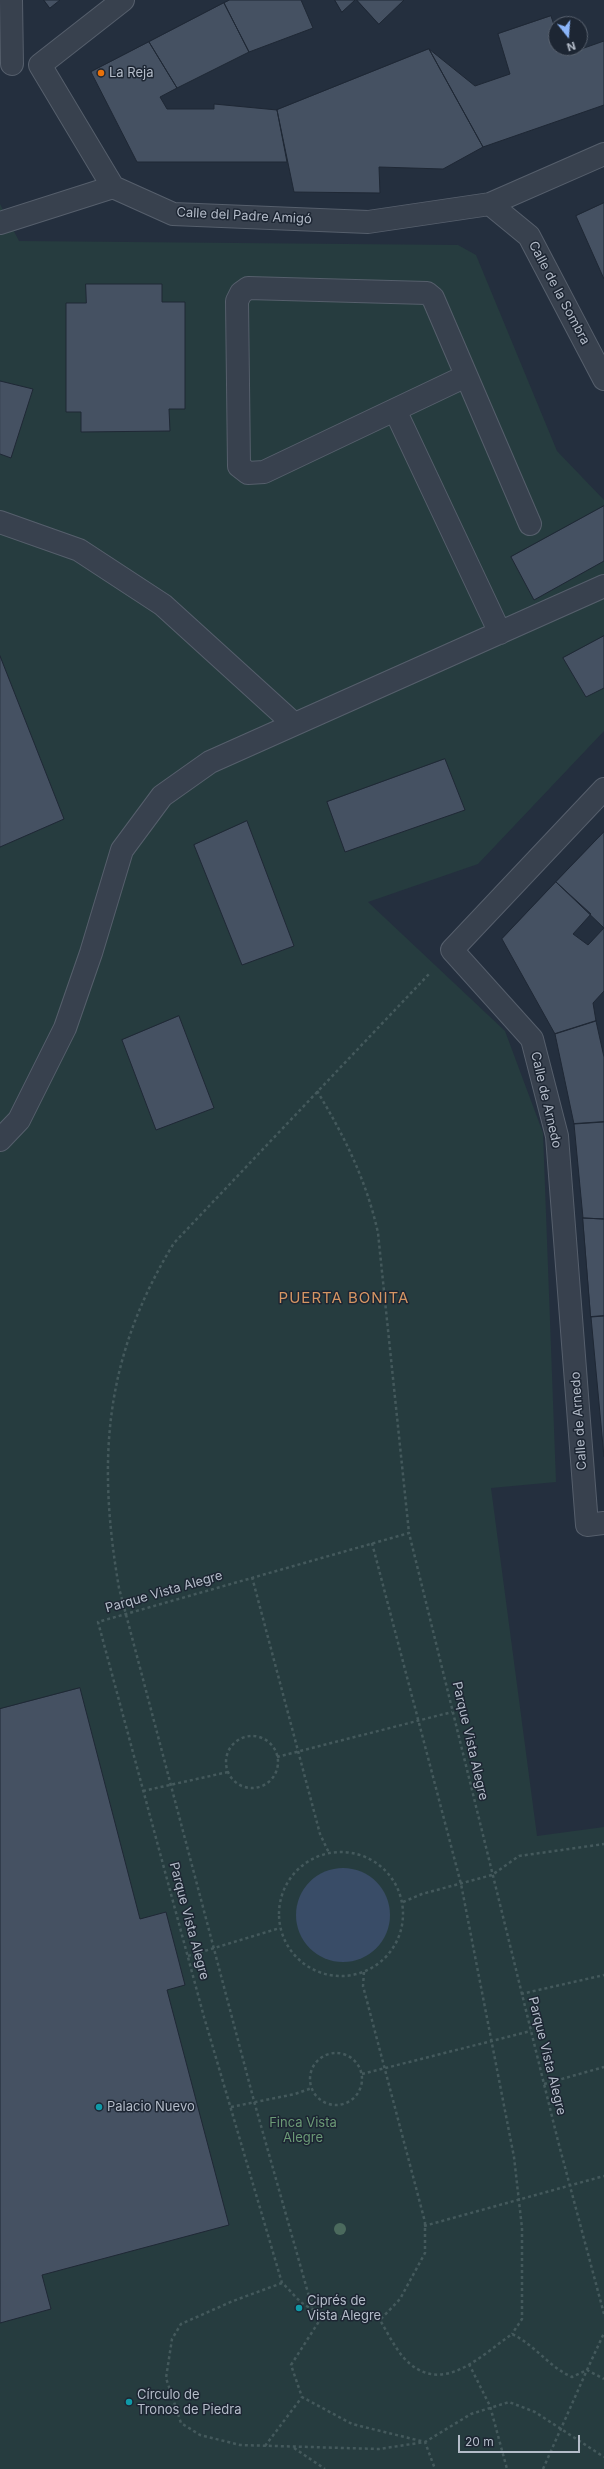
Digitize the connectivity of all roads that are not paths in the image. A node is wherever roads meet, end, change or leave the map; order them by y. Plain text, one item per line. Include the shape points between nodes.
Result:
1 (11, 0) edge
2 (123, 0) edge
3 (6, 61) edge
4 (40, 65) junction
5 (604, 154) edge
6 (114, 188) junction
7 (490, 204) junction
8 (0, 223) edge
9 (466, 376) junction
10 (604, 379) edge
11 (396, 410) junction
12 (0, 522) edge
13 (530, 524) dead end
14 (604, 586) edge
15 (500, 632) junction
16 (294, 724) junction
17 (604, 789) edge
18 (0, 1140) edge
19 (595, 1524) edge

1 - 3 street
2 - 4 street
3 - 4 street
4 - 6 street
5 - 7 street
6 - 7 street, Calle del Padre Amigó via 173,214 368,222
6 - 8 street
7 - 10 street, Calle de la Sombra via 529,236
9 - 11 street
9 - 11 street via 433,298 427,293 248,288 241,293 237,301 239,466 243,472 264,472
9 - 13 street
11 - 15 street
12 - 16 street via 79,550 163,605
14 - 15 street
15 - 16 street
16 - 18 street via 210,762 162,796 122,850 65,1028 19,1120
17 - 19 street, Calle de Arnedo via 452,950 532,1039 557,1136

